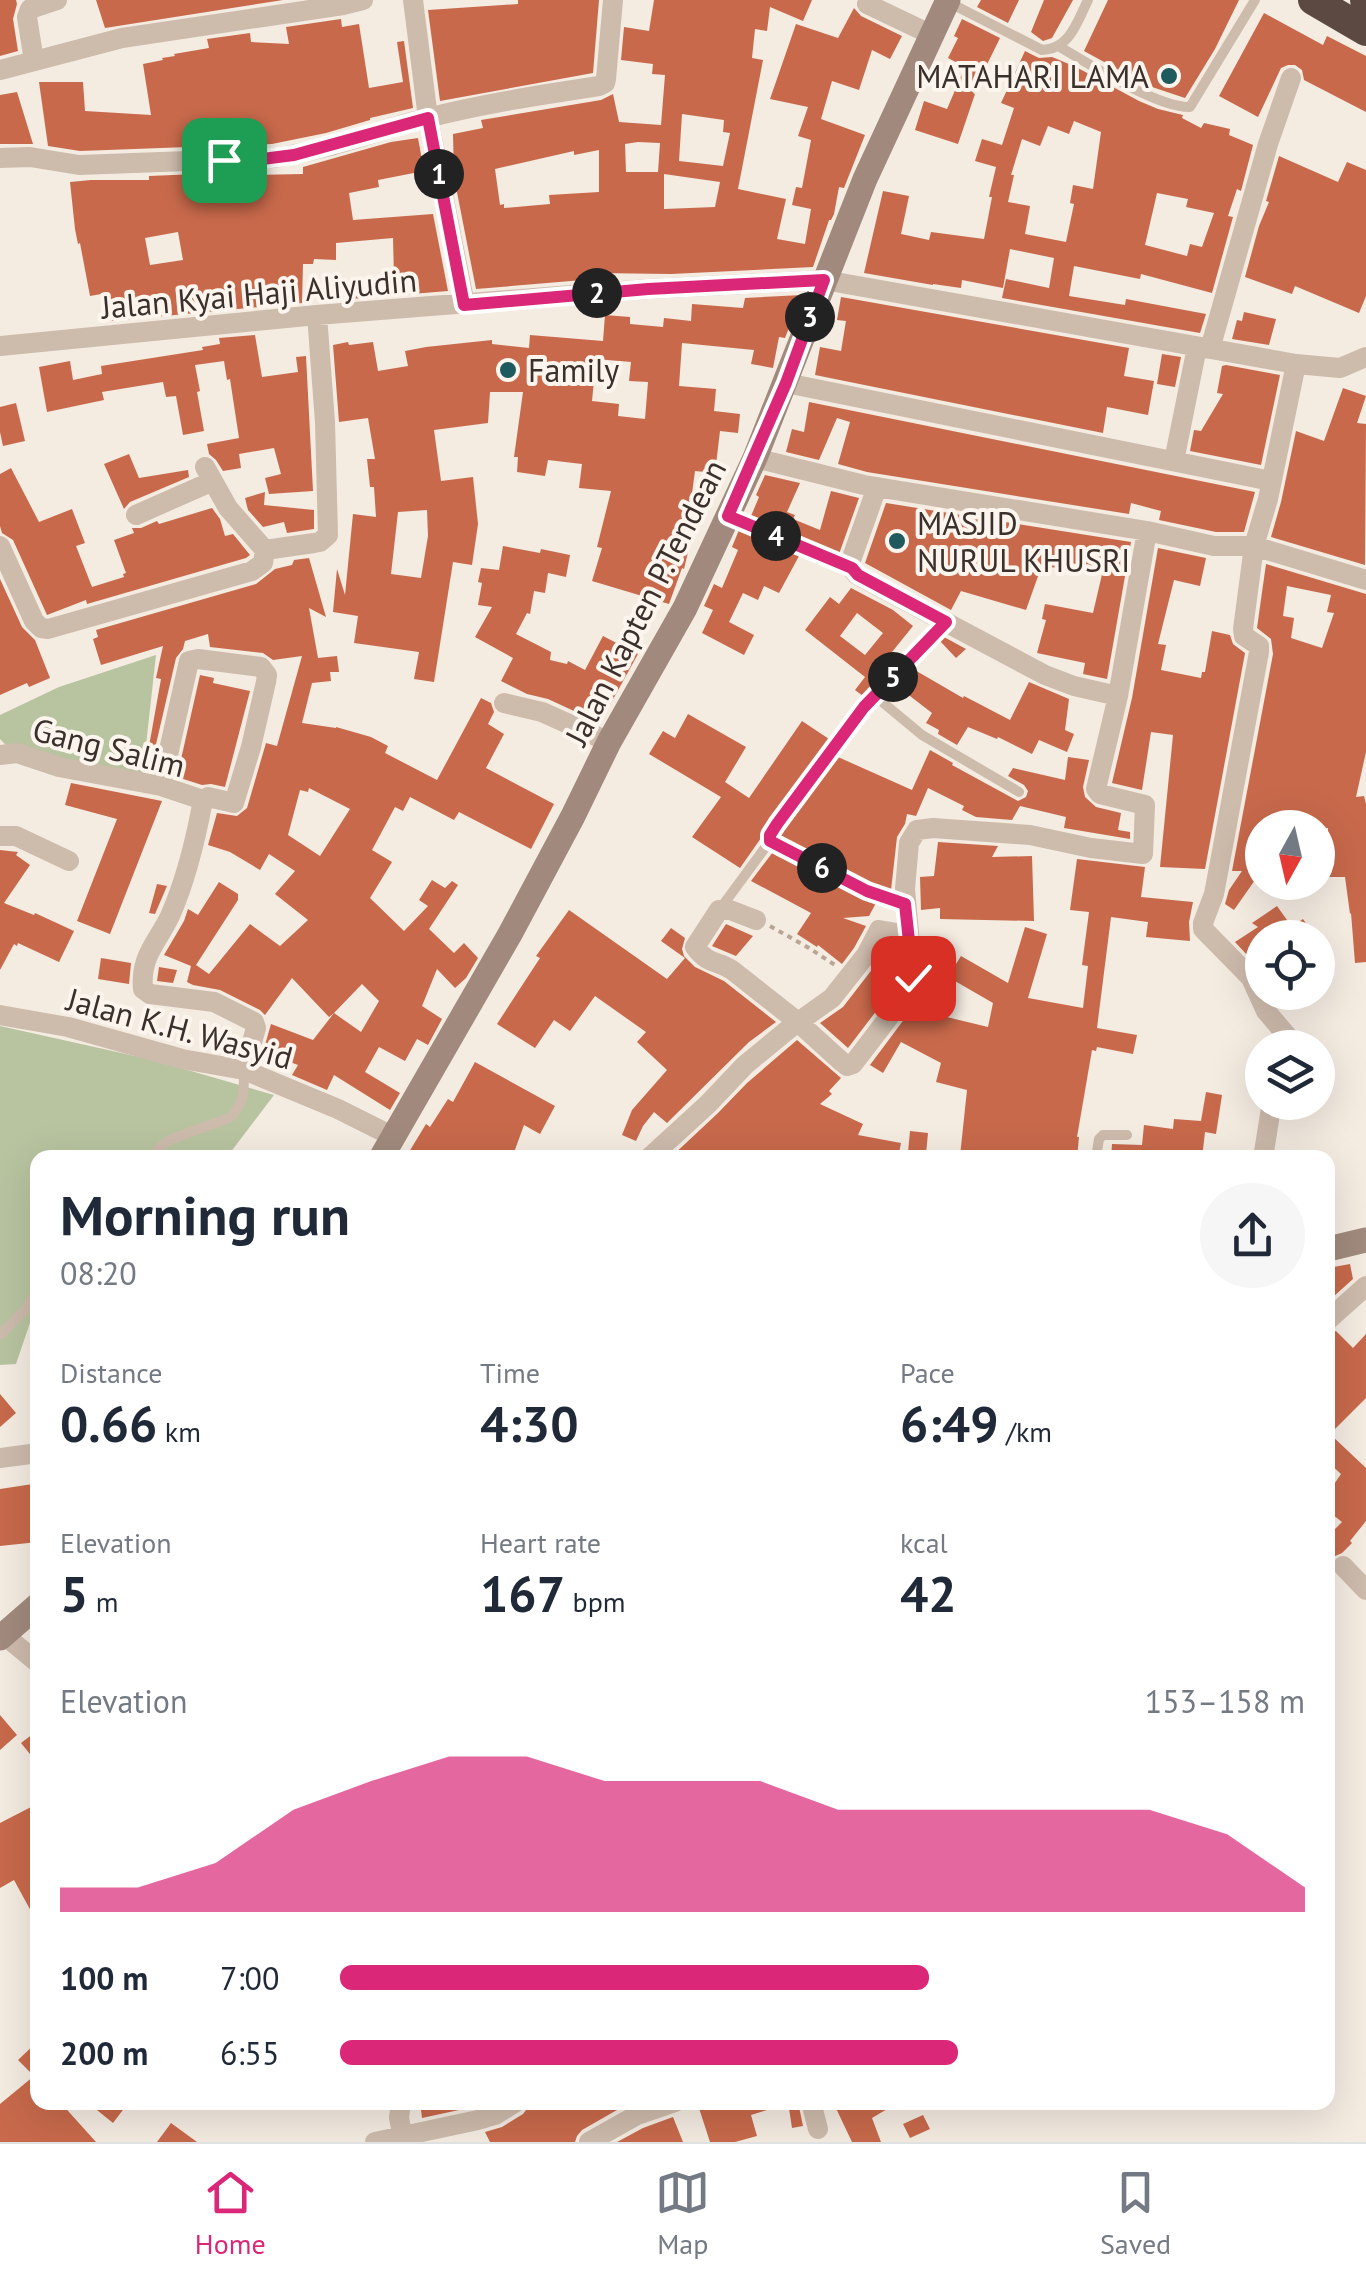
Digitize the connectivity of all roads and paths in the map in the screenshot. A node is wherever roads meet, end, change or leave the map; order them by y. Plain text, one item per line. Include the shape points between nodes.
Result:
1 (57, 0) edge
2 (412, 0) edge
3 (613, 0) edge
4 (1088, 0) edge
5 (1255, 0) edge
6 (1313, 0) edge
7 (356, 1) edge
8 (946, 1) edge
9 (867, 4) dead end
10 (1366, 32) edge
11 (932, 34) junction
12 (1060, 46) junction
13 (34, 62) junction
14 (0, 70) edge
15 (1291, 78) dead end
16 (428, 118) junction
17 (0, 158) edge
18 (824, 280) junction
19 (464, 305) junction
20 (318, 315) junction
21 (0, 346) edge
22 (1203, 348) junction
23 (1366, 357) edge
24 (1296, 364) junction
25 (786, 383) junction
26 (755, 458) junction
27 (1174, 461) junction
28 (1271, 481) junction
29 (878, 487) junction
30 (136, 515) dead end
31 (728, 516) junction
32 (1147, 531) junction
33 (0, 546) edge
34 (1254, 546) junction
35 (265, 550) junction
36 (852, 568) junction
37 (1366, 580) edge
38 (946, 622) junction
39 (875, 696) junction
40 (1118, 696) junction
41 (504, 703) dead end
42 (609, 742) junction
43 (0, 755) edge
44 (162, 786) junction
45 (1020, 792) dead end
46 (203, 800) junction
47 (0, 836) edge
48 (770, 841) junction
49 (69, 861) dead end
50 (905, 904) junction
51 (719, 910) junction
52 (756, 920) joint
53 (909, 934) junction
54 (851, 976) junction
55 (0, 1015) edge
56 (798, 1022) junction
57 (1283, 1030) edge
58 (244, 1070) junction
59 (1269, 1120) edge
60 (1127, 1135) dead end
61 (159, 1150) edge
62 (390, 1150) edge
63 (658, 1150) edge
64 (1097, 1150) edge
65 (1264, 1150) edge
66 (1366, 1240) edge
67 (1335, 1247) edge
68 (1366, 1286) edge
69 (30, 1302) edge
70 (1335, 1314) edge
71 (0, 1334) edge
72 (30, 1454) edge
73 (0, 1458) edge
74 (1343, 1566) dead end
75 (1366, 1590) edge
76 (30, 1612) edge
77 (2, 1636) edge
78 (30, 1657) edge
79 (400, 2110) edge
80 (504, 2110) edge
81 (652, 2110) edge
82 (813, 2110) edge
83 (818, 2129) dead end
84 (403, 2139) edge
85 (375, 2142) edge
86 (588, 2142) edge

1 - 13 street via 30,9
2 - 16 street
3 - 16 street via 603,84
4 - 12 lane
5 - 12 lane via 1190,108 1113,78
6 - 10 highway
7 - 13 street via 122,38
8 - 11 street, Jalan Kapten P.Tendean
8 - 12 lane via 1042,50
9 - 11 street
11 - 18 street, Jalan Kapten P.Tendean
13 - 14 street
15 - 22 street
16 - 17 street via 254,160 79,166
16 - 19 street
18 - 19 street, Jalan Kyai Haji Aliyudin
18 - 22 street, Jalan Kyai Haji Aliyudin
18 - 25 street, Jalan Kapten P.Tendean
19 - 20 street, Jalan Kyai Haji Aliyudin
20 - 21 street, Jalan Kyai Haji Aliyudin
20 - 35 street via 328,535
22 - 24 street, Jalan Kyai Haji Aliyudin
22 - 27 street
23 - 24 street, Jalan Kyai Haji Aliyudin via 1340,368
24 - 28 street
25 - 26 street, Jalan Kapten P.Tendean
25 - 27 street
26 - 29 street
26 - 31 street, Jalan Kapten P.Tendean
27 - 28 street
28 - 34 street
29 - 32 street
29 - 36 street
30 - 35 street via 209,474
31 - 36 lane
31 - 42 street, Jalan Kapten P.Tendean
32 - 34 street via 1214,546
32 - 40 street
33 - 35 street via 34,622 48,629 252,570 263,563
34 - 37 street
34 - 57 street via 1243,629 1259,652 1203,923 1251,978
36 - 38 street
38 - 39 lane
38 - 40 street via 1061,682
39 - 45 lane via 922,735
39 - 48 lane
40 - 50 street via 1096,789 1144,805 1143,854 923,828 908,843
41 - 42 street
42 - 62 street, Jalan Kapten P.Tendean
43 - 44 street, Gang Salim
44 - 46 street, Gang Salim
44 - 46 street via 188,660 261,666 266,682 236,802
46 - 58 street via 170,915 145,958 143,989 214,1002 254,1022
47 - 49 street via 16,836
48 - 50 lane
48 - 51 lane
50 - 53 street
51 - 52 street
51 - 56 street via 698,940 698,952
52 - 54 path
53 - 54 street via 879,930
53 - 56 street via 911,984 853,1064 847,1066
54 - 56 street
55 - 58 street, Jalan K.H. Wasyid
56 - 63 street
58 - 61 lane via 244,1097 236,1112
58 - 62 street, Jalan K.H. Wasyid via 323,1102
59 - 65 street
60 - 64 lane via 1103,1135
66 - 67 street
68 - 70 street
69 - 71 lane
72 - 73 street
74 - 75 street
76 - 77 street
77 - 78 street
79 - 84 street
80 - 84 street
81 - 86 street
82 - 83 street
84 - 85 street

